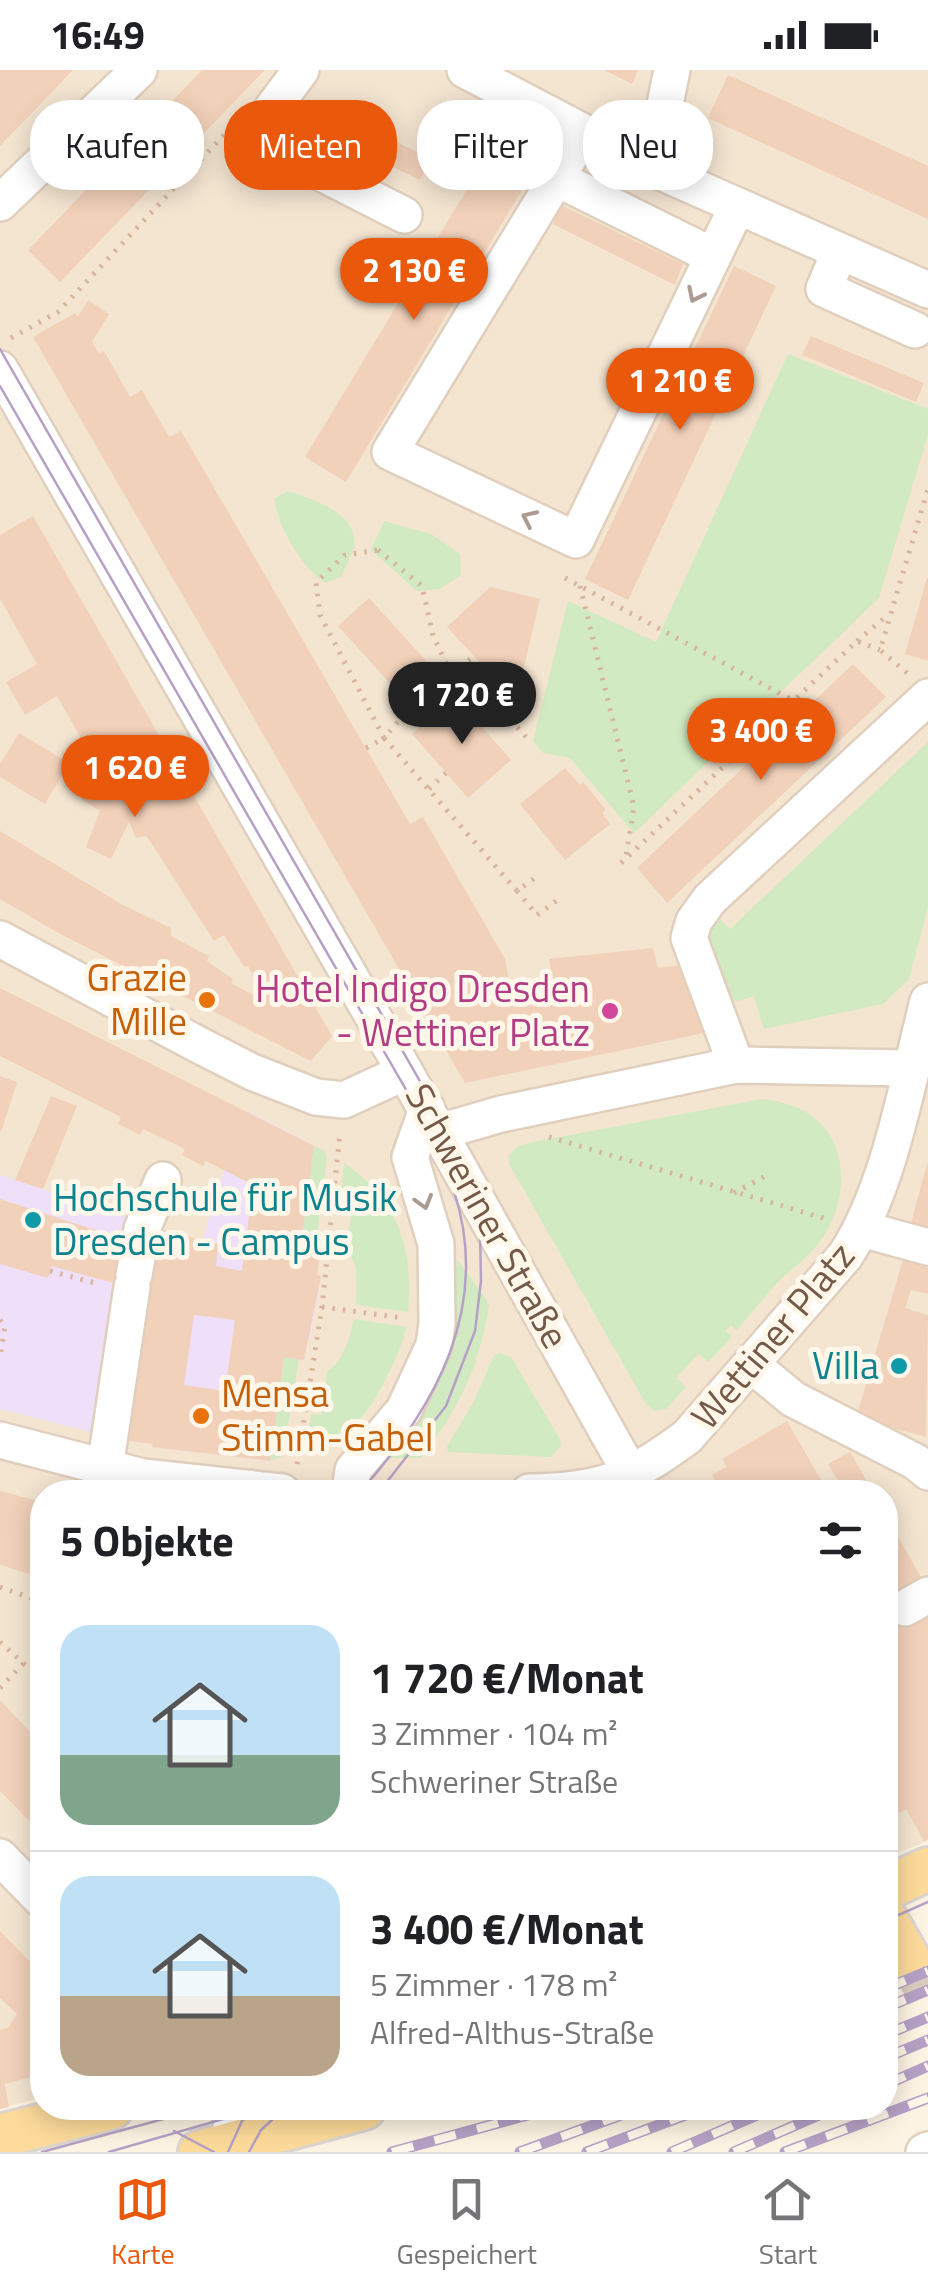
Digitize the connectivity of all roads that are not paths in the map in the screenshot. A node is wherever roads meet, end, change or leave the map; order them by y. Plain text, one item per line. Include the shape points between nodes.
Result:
1 (139, 70) edge
2 (301, 70) edge
3 (465, 70) edge
4 (672, 70) edge
5 (666, 100) edge
6 (583, 132) edge
7 (583, 135) edge
8 (563, 167) edge
9 (563, 181) edge
10 (549, 190) edge
11 (700, 190) edge
12 (0, 203) edge
13 (737, 207) junction
14 (404, 215) dead end
15 (839, 253) junction
16 (714, 256) junction
17 (928, 290) edge
18 (915, 330) dead end
19 (0, 369) edge
20 (922, 689) edge
21 (0, 939) edge
22 (925, 1024) edge
23 (736, 1066) junction
24 (910, 1068) junction
25 (406, 1072) junction
26 (433, 1121) junction
27 (163, 1180) dead end
28 (862, 1229) junction
29 (916, 1244) edge
30 (752, 1365) junction
31 (0, 1440) edge
32 (105, 1468) junction
33 (928, 1472) edge
34 (216, 1480) edge
35 (352, 1480) edge
36 (634, 1480) edge
37 (640, 1480) edge
38 (0, 1857) edge
39 (928, 1868) edge
40 (898, 1883) edge
41 (30, 1888) edge
42 (64, 2120) edge
43 (309, 2120) edge
44 (0, 2136) edge
45 (223, 2139) edge

1 - 12 street
2 - 14 street via 272,109 278,139 292,158
3 - 6 street
4 - 5 street
7 - 8 street
9 - 16 street
16 -> 10 street via 576,540 390,452
11 - 13 street
13 - 15 street
13 - 16 street
15 - 17 street
15 - 18 street via 824,290
19 - 25 street, Schweriner Straße
20 - 23 street via 694,922 689,938
21 - 25 street via 252,1072 316,1096 344,1100
22 - 24 street, Wettiner Platz
23 - 24 street
23 - 26 street
24 - 28 street, Wettiner Platz
25 - 26 street, Schweriner Straße
26 -> 35 street via 410,1156 436,1244 434,1345 404,1410
26 - 36 street, Schweriner Straße
27 - 32 street via 142,1230
28 - 29 street
28 - 30 street, Wettiner Platz
30 - 33 street via 792,1399
30 - 37 street, Wettiner Platz
31 - 32 street
32 - 34 street
38 - 41 street
39 - 40 main road
42 - 44 main road
43 - 45 main road

